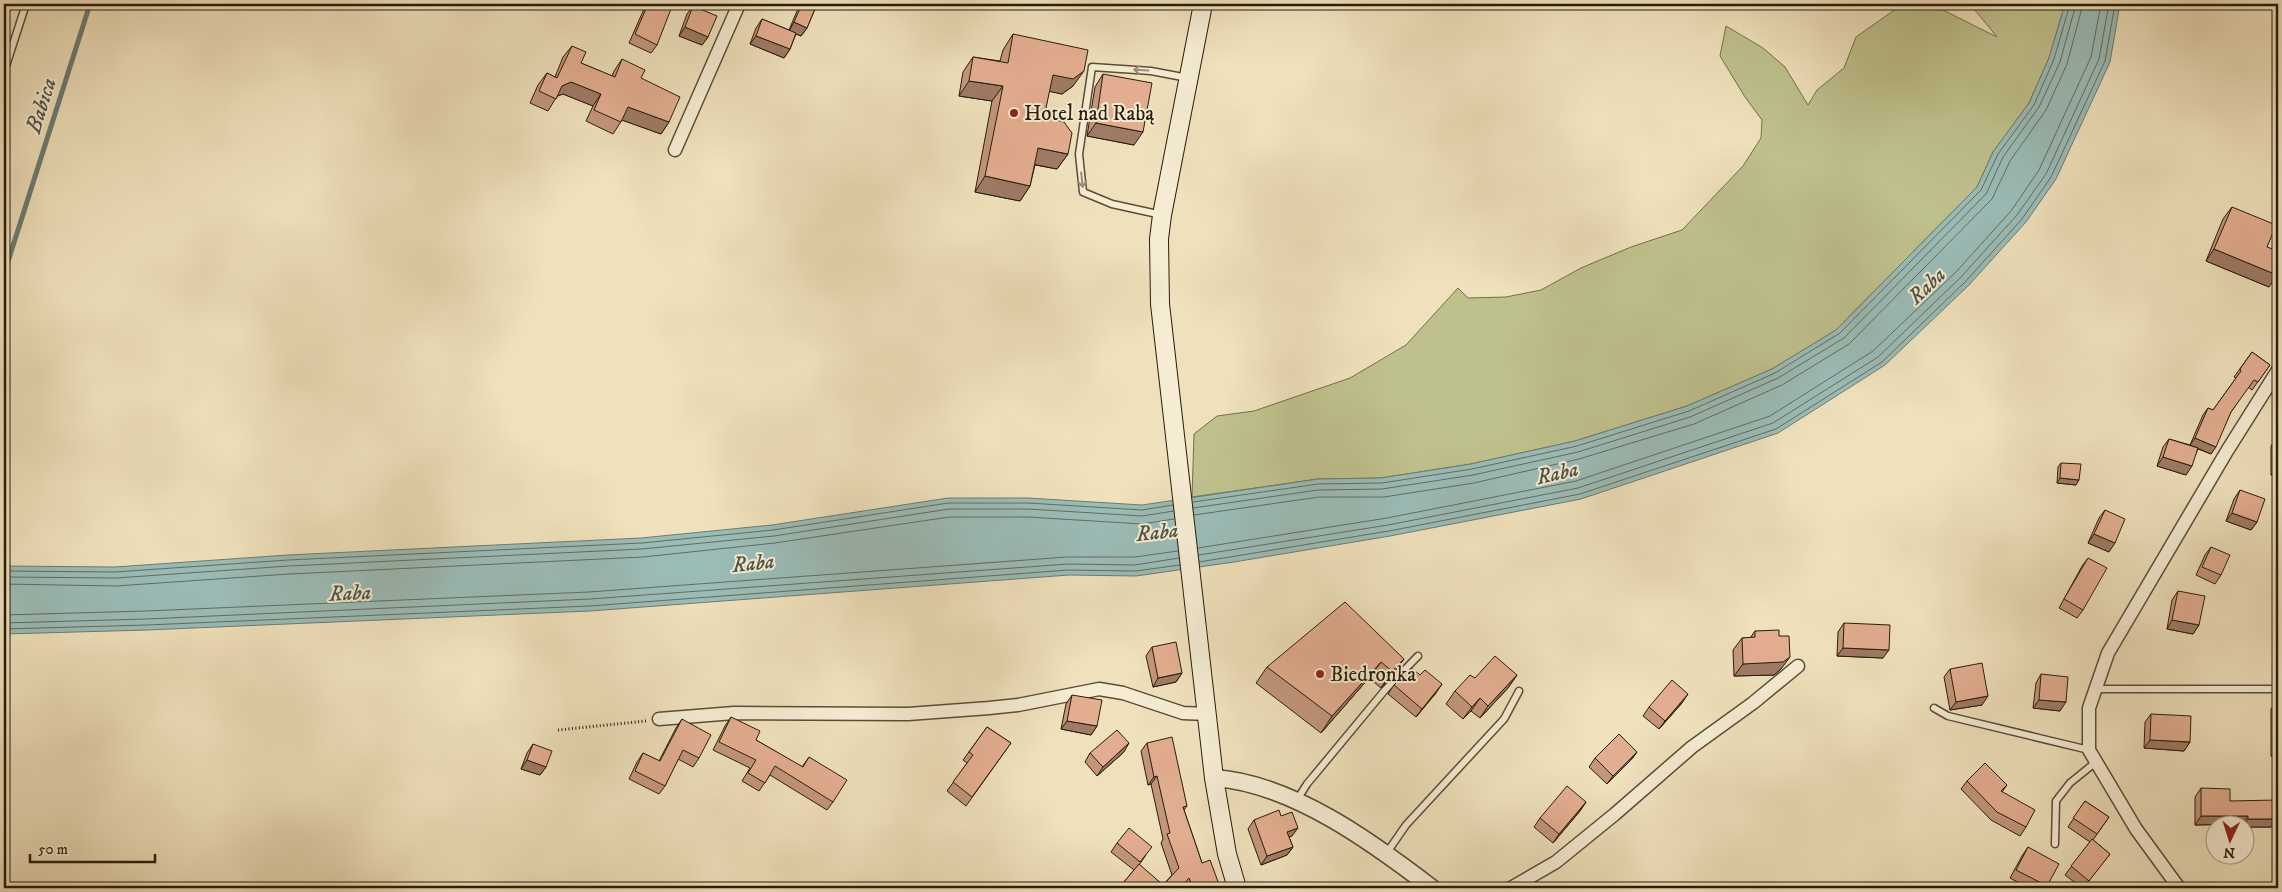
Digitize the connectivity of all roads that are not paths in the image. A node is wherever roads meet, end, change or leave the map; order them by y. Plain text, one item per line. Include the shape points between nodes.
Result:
1 (26, 4) edge
2 (739, 4) edge
3 (1203, 4) edge
4 (4, 72) edge
5 (1189, 78) junction
6 (675, 150) dead end
7 (1162, 215) junction
8 (2278, 370) edge
9 (1418, 656) dead end
10 (1798, 666) dead end
11 (2096, 689) junction
12 (2278, 689) edge
13 (1519, 691) dead end
14 (1934, 708) dead end
15 (1206, 714) junction
16 (659, 719) road end
17 (2089, 750) junction
18 (2096, 762) junction
19 (1214, 778) junction
20 (1296, 802) junction
21 (2055, 844) dead end
22 (1385, 855) junction
23 (1238, 888) edge
24 (1432, 888) edge
25 (1511, 888) edge
26 (2179, 888) edge

1 - 4 lane
2 - 6 street
3 - 5 main road
5 - 7 main road
5 -> 7 lane via 1150,71 1092,67 1079,154 1083,192 1112,204
7 - 15 main road via 1160,295
8 - 11 street via 2108,653
9 - 20 lane via 1385,690 1307,784
10 - 25 street via 1692,747 1556,862
11 - 12 lane
11 - 17 street via 2089,708
13 - 22 lane via 1504,718 1406,825
14 - 17 lane via 1948,716
15 - 16 street via 1183,713 1123,693 1099,689 1018,706 971,710 898,714 734,713
15 - 19 main road
17 - 18 street
18 - 21 lane via 2070,783 2056,801
18 - 26 street via 2136,829
19 - 20 street via 1241,782
19 - 23 main road via 1227,854
20 - 22 street via 1334,821
22 - 24 street

